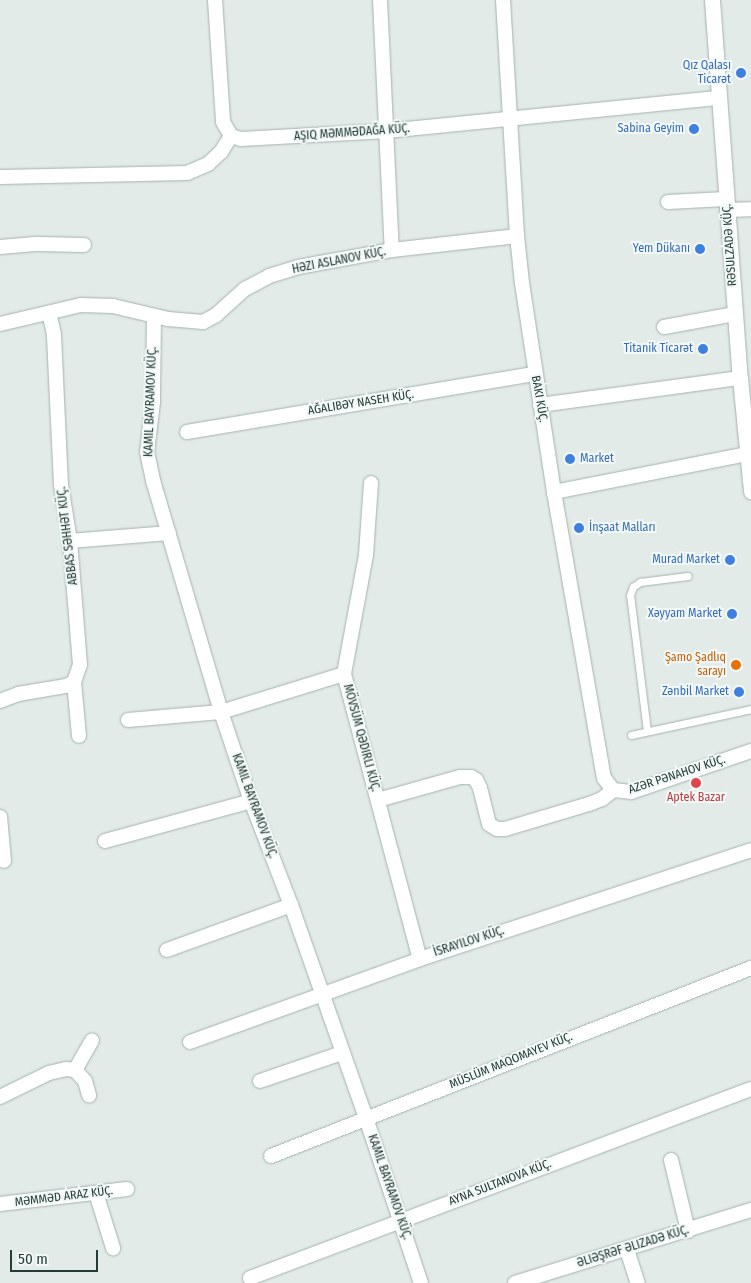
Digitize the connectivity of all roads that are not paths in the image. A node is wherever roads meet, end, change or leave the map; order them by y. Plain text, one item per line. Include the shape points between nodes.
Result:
1 (215, 0) edge
2 (380, 0) edge
3 (503, 0) edge
4 (712, 0) edge
5 (719, 98) junction
6 (510, 119) junction
7 (387, 131) junction
8 (231, 136) junction
9 (0, 177) edge
10 (668, 202) dead end
11 (727, 205) junction
12 (751, 209) edge
13 (517, 236) junction
14 (84, 245) dead end
15 (0, 247) edge
16 (392, 250) junction
17 (49, 313) junction
18 (735, 314) junction
19 (154, 316) junction
20 (0, 324) edge
21 (664, 327) dead end
22 (535, 374) junction
23 (740, 378) junction
24 (540, 405) junction
25 (187, 432) dead end
26 (748, 454) junction
27 (371, 483) dead end
28 (751, 491) edge
29 (554, 492) junction
30 (168, 533) junction
31 (70, 541) junction
32 (688, 576) dead end
33 (344, 674) junction
34 (74, 682) junction
35 (0, 701) edge
36 (751, 709) edge
37 (221, 712) junction
38 (128, 720) dead end
39 (647, 730) junction
40 (631, 734) dead end
41 (79, 736) dead end
42 (751, 750) edge
43 (613, 790) junction
44 (378, 800) junction
45 (251, 801) junction
46 (0, 817) edge
47 (105, 841) dead end
48 (751, 850) edge
49 (4, 860) dead end
50 (291, 905) junction
51 (167, 950) dead end
52 (420, 959) junction
53 (751, 968) edge
54 (322, 995) junction
55 (92, 1040) dead end
56 (190, 1042) dead end
57 (342, 1052) junction
58 (76, 1070) junction
59 (260, 1081) dead end
60 (751, 1089) edge
61 (89, 1095) dead end
62 (0, 1097) edge
63 (366, 1118) junction
64 (271, 1156) dead end
65 (671, 1160) dead end
66 (127, 1189) dead end
67 (96, 1193) junction
68 (0, 1204) edge
69 (751, 1210) edge
70 (400, 1221) junction
71 (688, 1231) junction
72 (113, 1248) dead end
73 (628, 1250) junction
74 (250, 1278) dead end
75 (422, 1283) edge
76 (516, 1283) edge
77 (638, 1283) edge

1 - 8 street via 222,122
2 - 7 street
3 - 6 street
4 - 5 street, RƏSULZADƏ KÜÇ.
5 - 6 street
5 - 11 street, RƏSULZADƏ KÜÇ.
6 - 7 street
6 - 13 street
7 - 8 street via 258,140
7 - 16 street
8 - 9 street via 208,164 187,173
10 - 11 street
11 - 12 street
11 - 18 street, RƏSULZADƏ KÜÇ.
13 - 16 street, HƏZI ASLANOV KÜÇ.
13 - 22 street
14 - 15 street
16 - 19 street, HƏZI ASLANOV KÜÇ. via 298,267 270,276 245,289 203,322
17 - 19 street, HƏZI ASLANOV KÜÇ. via 95,305
17 - 20 street, HƏZI ASLANOV KÜÇ.
17 - 31 street, ABBAS SƏHHƏT KÜÇ. via 54,334 61,486
18 - 21 street
18 - 23 street, RƏSULZADƏ KÜÇ.
19 - 30 street, KAMIL BAYRAMOV KÜÇ. via 153,402 147,452
22 - 24 street
22 - 25 street, AĞALIBƏY NASEH KÜÇ.
23 - 24 street
23 - 26 street, RƏSULZADƏ KÜÇ.
24 - 29 street
26 - 28 street, RƏSULZADƏ KÜÇ.
26 - 29 street
27 - 33 street, MÖVSÜM QƏDIRLI KÜÇ. via 366,555
29 - 43 street via 604,778
30 - 31 street
30 - 37 street, KAMIL BAYRAMOV KÜÇ.
31 - 34 street, ABBAS SƏHHƏT KÜÇ. via 80,665
32 - 39 lane via 640,582 630,596
33 - 37 street
33 - 44 street, MÖVSÜM QƏDIRLI KÜÇ.
34 - 35 street
34 - 41 street, ABBAS SƏHHƏT KÜÇ.
36 - 39 lane
37 - 38 street
37 - 45 street, KAMIL BAYRAMOV KÜÇ.
39 - 40 lane
42 - 43 street, AZƏR PƏNAHOV KÜÇ. via 631,792
43 - 44 street, AZƏR PƏNAHOV KÜÇ. via 589,804 505,829 489,824 480,788 471,777 460,777
44 - 52 street, MÖVSÜM QƏDIRLI KÜÇ.
45 - 47 street
45 - 50 street, KAMIL BAYRAMOV KÜÇ.
46 - 49 street
48 - 52 street
50 - 51 street
50 - 54 street, KAMIL BAYRAMOV KÜÇ.
52 - 54 street
53 - 63 street, MÜSLÜM MAQOMAYEV KÜÇ.
54 - 56 street
54 - 57 street, KAMIL BAYRAMOV KÜÇ.
55 - 58 street
57 - 59 street
57 - 63 street, KAMIL BAYRAMOV KÜÇ.
58 - 61 street via 85,1081
58 - 62 street via 49,1073
60 - 70 street, AYNA SULTANOVA KÜÇ.
63 - 64 street, MÜSLÜM MAQOMAYEV KÜÇ.
63 - 70 street, KAMIL BAYRAMOV KÜÇ.
65 - 71 street
66 - 67 street, MƏMMƏD ARAZ KÜÇ.
67 - 68 street, MƏMMƏD ARAZ KÜÇ.
67 - 72 street
69 - 71 street, ƏLIƏŞRƏF ƏLIZADƏ KÜÇ.
70 - 74 street, AYNA SULTANOVA KÜÇ.
70 - 75 street, KAMIL BAYRAMOV KÜÇ.
71 - 73 street, ƏLIƏŞRƏF ƏLIZADƏ KÜÇ.
73 - 76 street, ƏLIƏŞRƏF ƏLIZADƏ KÜÇ.
73 - 77 street

